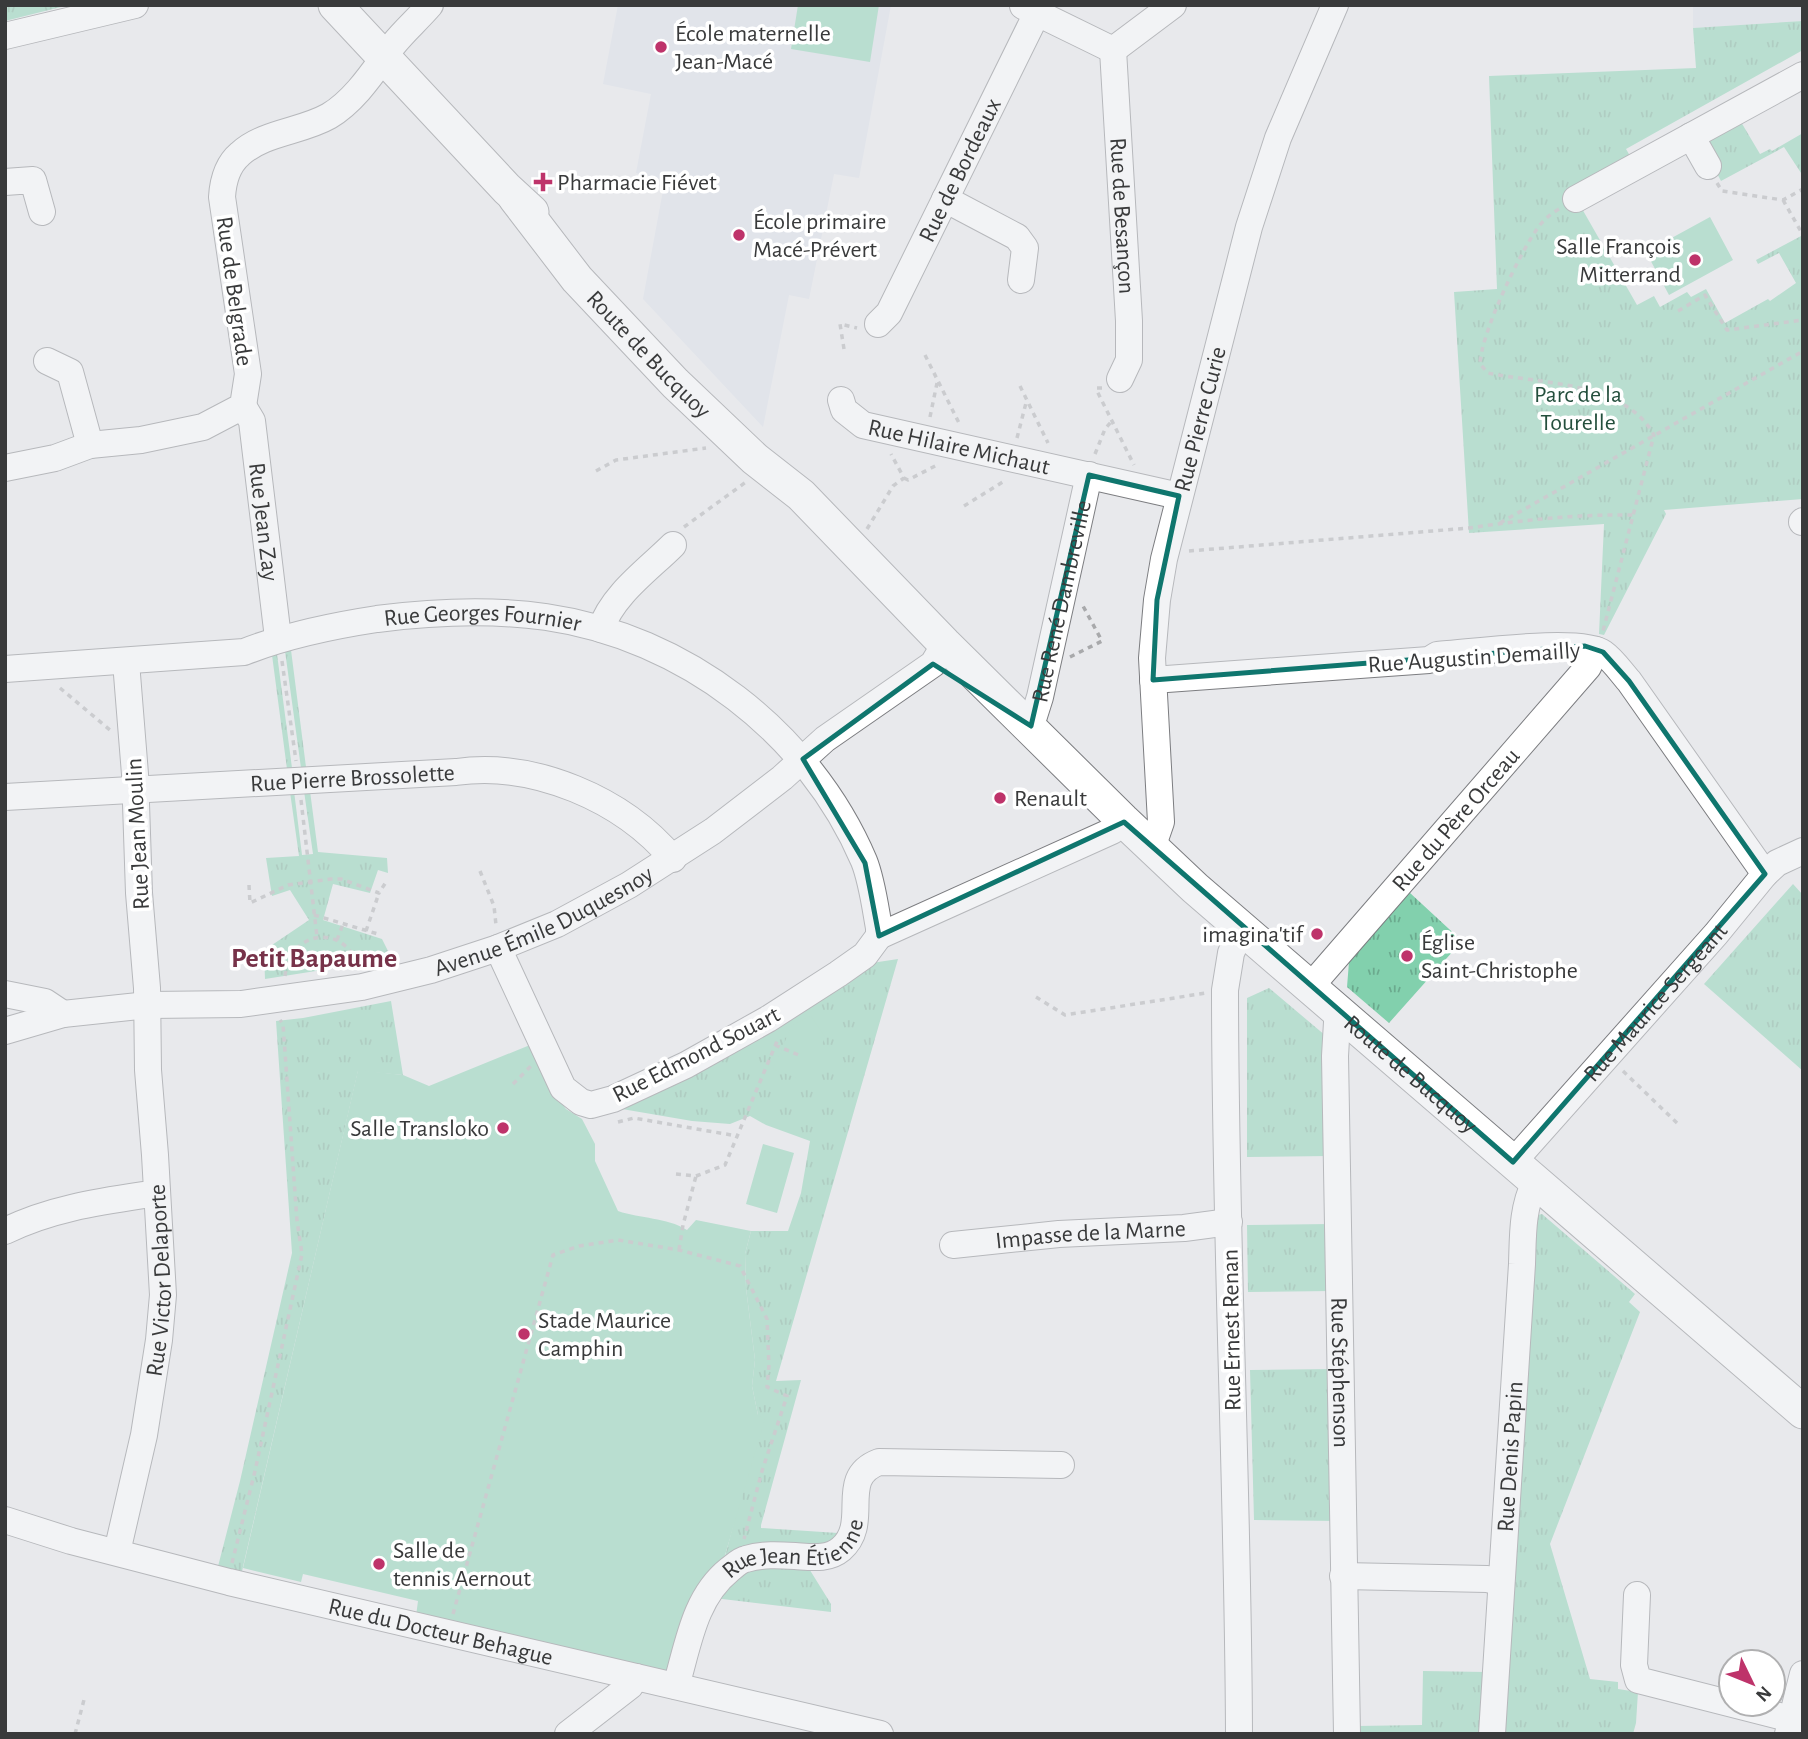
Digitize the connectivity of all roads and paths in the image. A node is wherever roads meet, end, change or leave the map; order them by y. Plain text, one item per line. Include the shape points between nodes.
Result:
1 (135, 5) edge
2 (335, 5) edge
3 (429, 5) edge
4 (1173, 5) edge
5 (1335, 5) edge
6 (1030, 9) edge
7 (5, 36) edge
8 (1113, 50) junction
9 (384, 58) junction
10 (1803, 75) edge
11 (1690, 136) junction
12 (1707, 166) joint
13 (5, 182) edge
14 (1803, 189) edge
15 (515, 198) junction
16 (945, 199) junction
17 (1576, 199) joint
18 (1783, 200) junction
19 (42, 212) dead end
20 (1803, 235) edge
21 (1021, 280) dead end
22 (1678, 311) dead end
23 (1803, 320) edge
24 (878, 324) joint
25 (845, 349) dead end
26 (1803, 351) edge
27 (925, 355) dead end
28 (47, 361) dead end
29 (1121, 379) dead end
30 (938, 381) junction
31 (1020, 386) dead end
32 (841, 400) dead end
33 (243, 406) junction
34 (883, 429) junction
35 (727, 434) junction
36 (1654, 435) junction
37 (943, 443) junction
38 (90, 445) junction
39 (1047, 466) junction
40 (764, 467) junction
41 (5, 468) edge
42 (596, 471) dead end
43 (1137, 471) dead end
44 (1089, 475) junction
45 (904, 478) junction
46 (801, 495) junction
47 (1179, 496) junction
48 (1633, 515) junction
49 (1498, 524) junction
50 (856, 540) junction
51 (673, 545) joint
52 (1164, 559) junction
53 (1064, 590) junction
54 (601, 629) junction
55 (278, 638) junction
56 (1596, 650) junction
57 (939, 654) junction
58 (126, 662) junction
59 (1048, 664) junction
60 (44, 667) junction
61 (5, 669) edge
62 (1153, 680) junction
63 (1028, 724) junction
64 (132, 749) junction
65 (803, 759) junction
66 (135, 789) junction
67 (5, 797) edge
68 (1123, 820) junction
69 (1152, 848) junction
70 (1803, 851) edge
71 (673, 859) junction
72 (480, 871) dead end
73 (1765, 874) junction
74 (386, 882) dead end
75 (249, 885) dead end
76 (379, 893) junction
77 (314, 915) dead end
78 (343, 924) junction
79 (1242, 928) junction
80 (366, 930) junction
81 (378, 934) dead end
82 (879, 936) junction
83 (337, 940) junction
84 (498, 948) junction
85 (285, 981) dead end
86 (1310, 986) junction
87 (362, 987) junction
88 (1225, 990) junction
89 (5, 994) edge
90 (1036, 998) dead end
91 (264, 1002) junction
92 (148, 1005) junction
93 (787, 1007) junction
94 (1342, 1013) junction
95 (63, 1014) junction
96 (5, 1031) edge
97 (775, 1045) junction
98 (801, 1056) dead end
99 (1623, 1071) dead end
100 (1677, 1123) dead end
101 (610, 1124) dead end
102 (737, 1136) junction
103 (1524, 1172) junction
104 (676, 1174) dead end
105 (696, 1176) junction
106 (158, 1194) junction
107 (1229, 1222) junction
108 (5, 1231) edge
109 (953, 1245) dead end
110 (679, 1250) junction
111 (1803, 1412) edge
112 (1061, 1465) dead end
113 (5, 1520) edge
114 (117, 1552) junction
115 (743, 1559) junction
116 (1343, 1576) junction
117 (229, 1582) junction
118 (1501, 1582) junction
119 (1637, 1595) dead end
120 (447, 1633) junction
121 (1803, 1674) edge
122 (636, 1677) junction
123 (676, 1686) junction
124 (85, 1696) dead end
125 (1794, 1725) edge
126 (824, 1728) edge
127 (75, 1734) edge
128 (568, 1734) edge
129 (880, 1734) edge
130 (1239, 1734) edge
131 (1347, 1734) edge
132 (1492, 1734) edge

1 - 7 street
2 - 9 main road, Route de Bucquoy
3 - 9 street, Rue de Belgrade
4 - 8 street
5 - 47 street, Rue Pierre Curie via 1278,138 1249,227
6 - 8 street
6 - 16 street, Rue de Bordeaux
8 - 29 street, Rue de Besançon via 1129,320 1129,360
9 - 15 main road, Route de Bucquoy
9 - 33 street, Rue de Belgrade via 373,75 329,116 255,144 239,154 228,169 222,197 248,374
10 - 11 street
11 - 12 street
11 - 17 street
12 - 18 path via 1722,191
13 - 19 street via 33,180
14 - 18 path
15 - 35 main road, Route de Bucquoy via 594,298
15 - 46 main road, Route de Bucquoy via 601,275 766,451
16 - 21 street via 1017,237 1025,248
16 - 24 street, Rue de Bordeaux via 889,313
17 - 36 path via 1543,221 1516,263 1480,364 1488,373 1604,395 1639,415
18 - 20 path
22 - 23 path via 1705,295 1727,330
24 - 25 path via 869,331 840,324
26 - 36 path
27 - 30 path
28 - 38 street via 70,372
30 - 37 path
30 - 37 path via 964,433
31 - 39 path via 1051,450
32 - 34 street, Rue Hilaire Michaut via 844,410 863,425
33 - 38 street via 203,428
33 - 55 street, Rue Jean Zay via 251,421
34 - 37 street, Rue Hilaire Michaut
34 - 45 path
35 - 40 main road, Route de Bucquoy
35 - 42 path via 719,445 616,460
36 - 48 path
36 - 49 path
37 - 39 street, Rue Hilaire Michaut
37 - 45 path via 939,464
38 - 41 street
39 - 44 street, Rue Hilaire Michaut
40 - 46 main road, Route de Bucquoy
40 - 51 path via 673,535
43 - 44 path via 1111,422
44 - 47 street, Rue Hilaire Michaut
44 - 53 street, Rue René Dambreville
45 - 50 path via 893,486
46 - 50 main road, Route de Bucquoy
47 - 52 street, Rue Pierre Curie
48 - 49 path
48 - 56 path
49 - 52 path via 1178,552
50 - 57 main road, Route de Bucquoy
51 - 54 street via 619,599
52 - 62 street, Rue Pierre Curie via 1153,631
53 - 59 street, Rue René Dambreville
53 - 59 path via 1078,595 1102,641
54 - 55 street, Rue Georges Fournier via 501,611 411,615
54 - 65 street, Rue Georges Fournier via 666,654 711,680 763,719
55 - 58 street, Rue Georges Fournier via 244,652
56 - 62 street, Rue Augustin Demailly via 1560,646
56 - 73 street, Rue Augustin Demailly via 1629,681
56 - 86 street, Rue du Père Orceau via 1588,667
57 - 63 main road, Route de Bucquoy
57 - 63 main road, Route de Bucquoy via 982,679
57 - 65 street, Avenue Émile Duquesnoy
58 - 60 street, Rue Georges Fournier
58 - 64 street, Rue Jean Moulin
59 - 63 street, Rue René Dambreville
60 - 61 street, Rue Georges Fournier
60 - 64 path via 49,679
62 - 69 street, Rue Pierre Curie via 1161,822
63 - 68 main road, Route de Bucquoy
64 - 66 street, Rue Jean Moulin
65 - 71 street, Avenue Émile Duquesnoy
65 - 82 street via 865,863
66 - 67 street, Rue Pierre Brossolette
66 - 71 street, Rue Pierre Brossolette via 498,771 586,793 620,811
66 - 92 street, Rue Jean Moulin
68 - 69 main road, Route de Bucquoy
68 - 82 street, Rue Edmond Souart via 1112,831
69 - 79 main road, Route de Bucquoy
70 - 73 street, Rue Maurice Sergeant
71 - 84 street, Avenue Émile Duquesnoy via 590,908
72 - 84 path via 494,906
73 - 103 street, Rue Maurice Sergeant
74 - 76 path
75 - 76 path via 250,903 288,885 331,879
76 - 80 path
77 - 78 path
78 - 80 path
78 - 83 path
79 - 86 main road, Route de Bucquoy
79 - 88 street, Rue Ernest Renan via 1231,953
80 - 81 path
82 - 93 street, Rue Edmond Souart via 865,955
83 - 85 path via 317,937 295,949
83 - 87 path via 352,950
84 - 87 street, Avenue Émile Duquesnoy
84 - 93 street, Rue Edmond Souart via 563,1088 591,1105 686,1065
86 - 94 main road, Route de Bucquoy
87 - 91 street, Avenue Émile Duquesnoy
88 - 90 path via 1065,1015
88 - 107 street, Rue Ernest Renan
89 - 95 street via 45,1002
91 - 92 street, Avenue Émile Duquesnoy
91 - 117 path via 265,1017 277,1017 283,1024 302,1254
92 - 95 street, Avenue Émile Duquesnoy
92 - 106 street, Rue Victor Delaporte
93 - 97 path via 786,1024
94 - 103 main road, Route de Bucquoy
94 - 116 street, Rue Stéphenson via 1335,1056
95 - 96 street, Avenue Émile Duquesnoy
97 - 98 path
97 - 102 path
99 - 100 path
101 - 102 path via 635,1118
102 - 105 path via 724,1165
103 - 111 main road, Route de Bucquoy
103 - 118 street, Rue Denis Papin via 1527,1200
104 - 105 path
105 - 110 path
106 - 108 street via 67,1208
106 - 114 street, Rue Victor Delaporte via 163,1295 159,1340 144,1435
107 - 109 street, Impasse de la Marne
107 - 130 street, Rue Ernest Renan
110 - 115 path via 740,1266 767,1319 767,1387 787,1396 744,1537
110 - 120 path via 618,1240 553,1255
112 - 115 street, Rue Jean Étienne via 879,1462 860,1475 855,1529 840,1550 815,1558
113 - 114 street, Rue du Docteur Behague
114 - 117 street, Rue du Docteur Behague
115 - 123 street, Rue Jean Étienne via 718,1579 702,1601
116 - 118 street
116 - 131 street, Rue Stéphenson
117 - 120 street, Rue du Docteur Behague
118 - 132 street, Rue Denis Papin
119 - 125 street via 1634,1665 1638,1681
120 - 122 street, Rue du Docteur Behague
121 - 125 street
122 - 123 street, Rue du Docteur Behague
122 - 128 street via 631,1686
123 - 126 street, Rue du Docteur Behague
124 - 127 path
126 - 129 street, Rue du Docteur Behague

